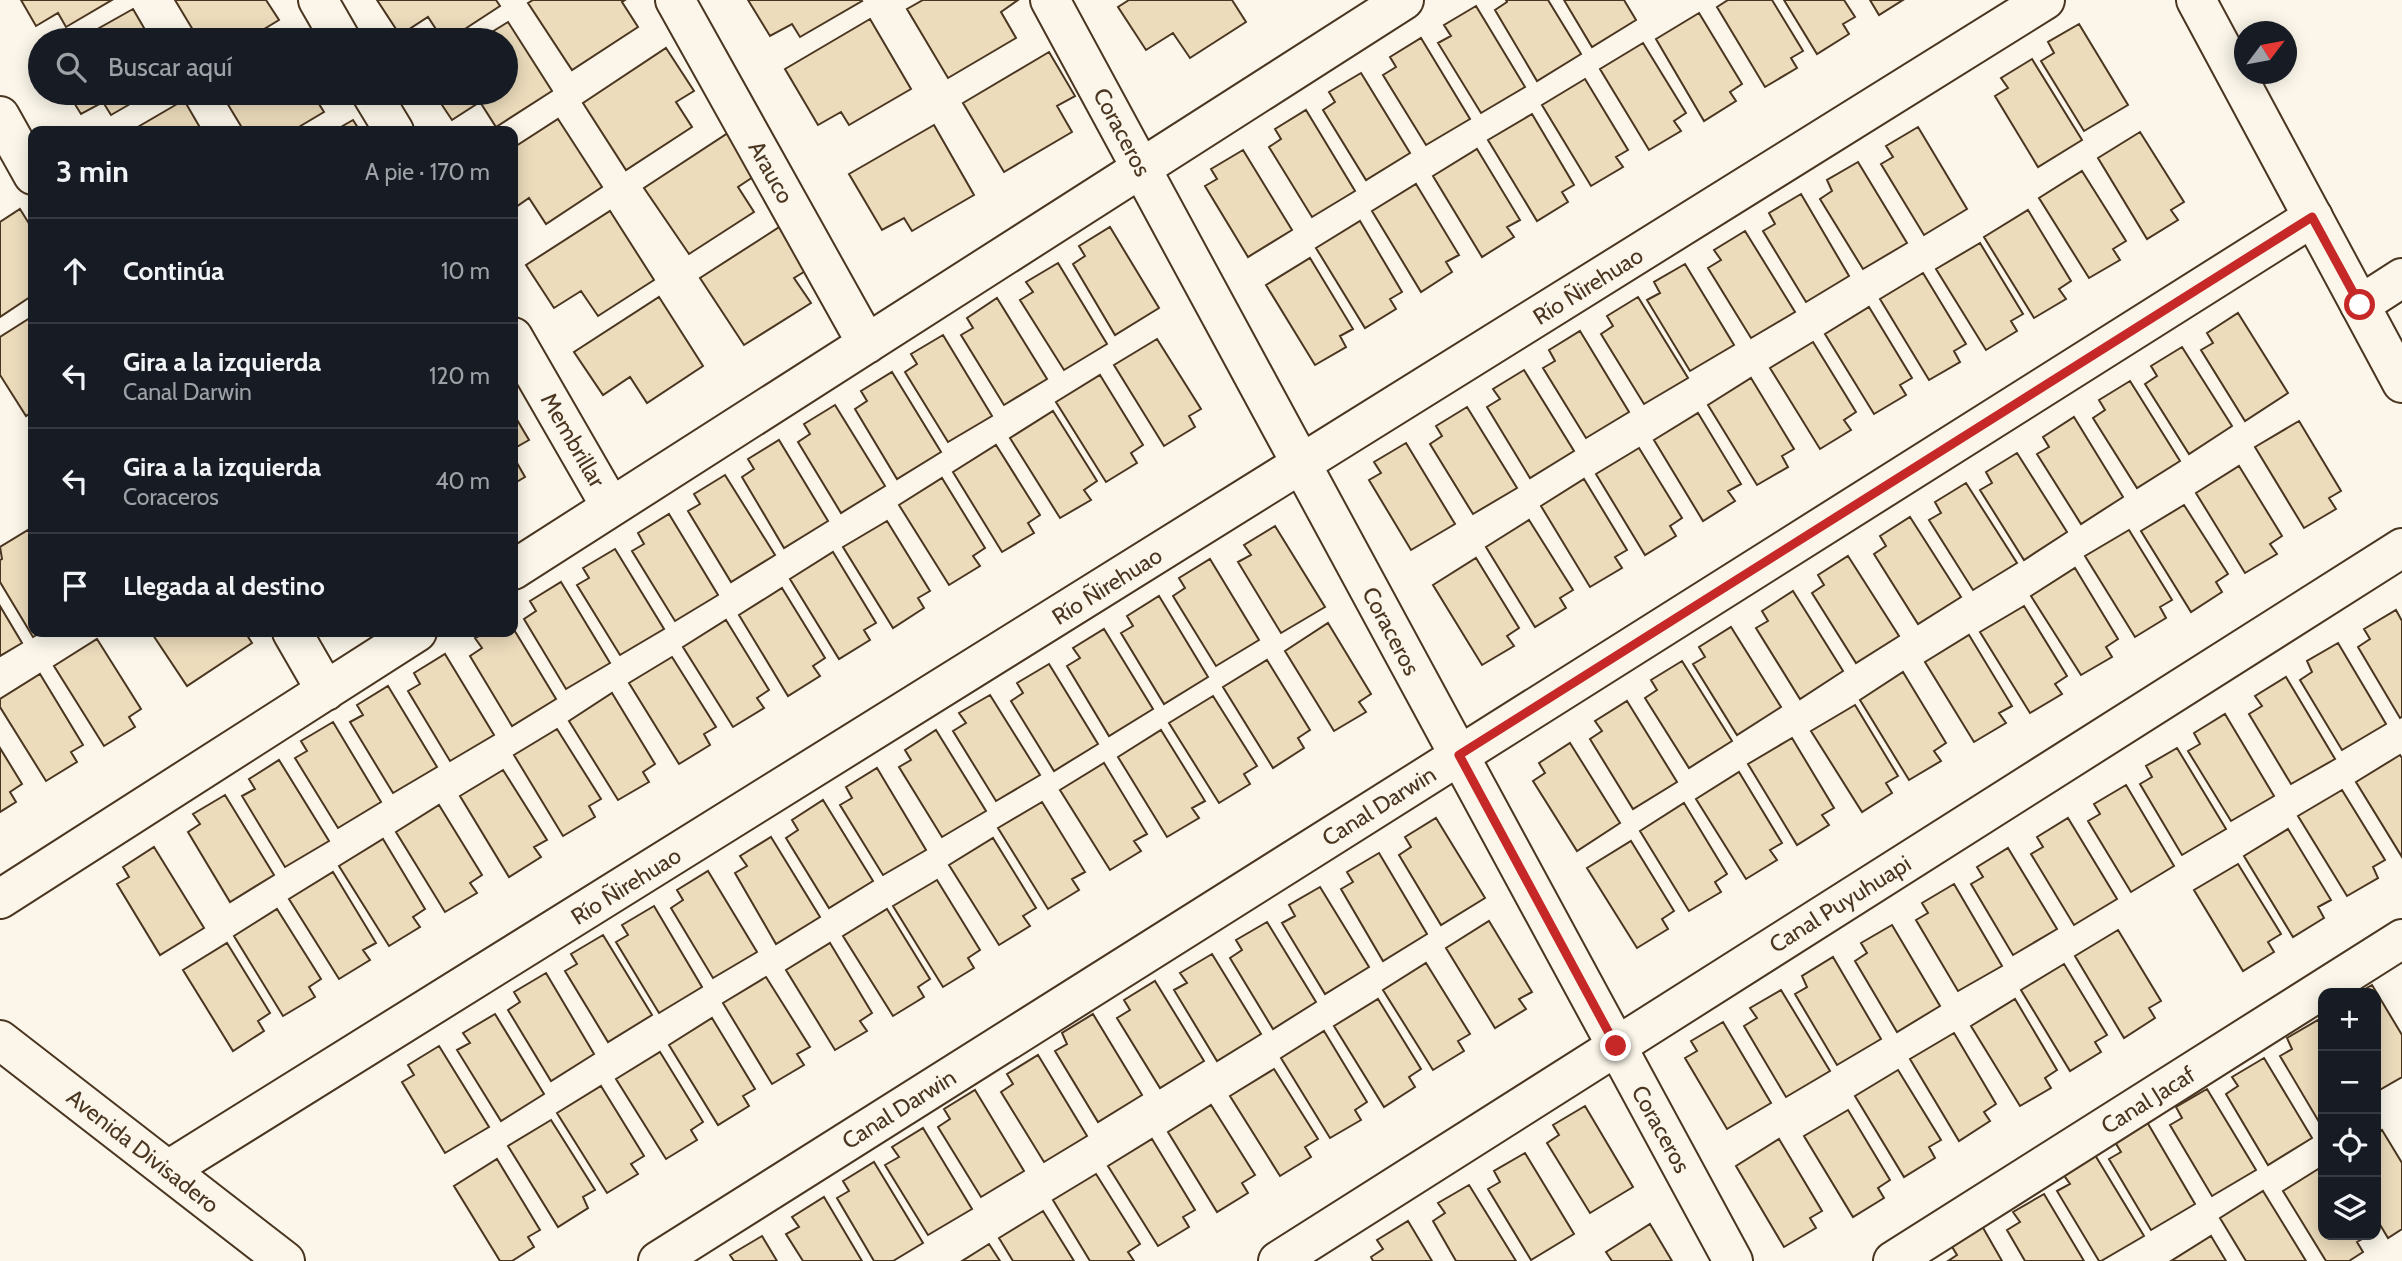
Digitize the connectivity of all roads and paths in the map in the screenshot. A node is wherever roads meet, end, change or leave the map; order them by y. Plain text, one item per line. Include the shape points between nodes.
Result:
1 (318, 0) edge
2 (675, 0) edge
3 (1050, 0) edge
4 (1405, 0) edge
5 (2045, 0) edge
6 (2196, 0) edge
7 (334, 28) edge
8 (378, 105) edge
9 (0, 116) edge
10 (391, 126) edge
11 (28, 166) edge
12 (1141, 168) junction
13 (2312, 217) junction
14 (2402, 278) edge
15 (2360, 305) junction
16 (867, 344) junction
17 (518, 346) edge
18 (2402, 383) edge
19 (1302, 465) junction
20 (611, 507) junction
21 (2402, 548) edge
22 (518, 567) edge
23 (295, 637) edge
24 (409, 637) edge
25 (326, 691) junction
26 (1459, 755) junction
27 (0, 899) edge
28 (2402, 939) edge
29 (0, 1041) edge
30 (1616, 1046) junction
31 (168, 1170) junction
32 (285, 1261) edge
33 (658, 1261) edge
34 (1278, 1261) edge
35 (1733, 1261) edge
36 (1893, 1261) edge

1 - 7 street
2 - 16 street, Arauco
3 - 12 street, Coraceros
4 - 12 street
5 - 19 street, Río Ñirehuao
6 - 13 street
8 - 10 street
9 - 11 street
12 - 16 street
12 - 19 street, Coraceros
13 - 15 street
13 - 26 street, Canal Darwin
14 - 15 street
15 - 18 street
16 - 20 street
17 - 20 street, Membrillar
19 - 26 street, Coraceros
19 - 31 street, Río Ñirehuao
20 - 22 street
21 - 30 street, Canal Puyuhuapi
23 - 25 street
24 - 25 street
25 - 27 street
26 - 30 street, Coraceros
26 - 33 street, Canal Darwin
28 - 36 street, Canal Jacaf
29 - 31 street, Avenida Divisadero
30 - 34 street, Canal Puyuhuapi
30 - 35 street, Coraceros
31 - 32 street, Avenida Divisadero

